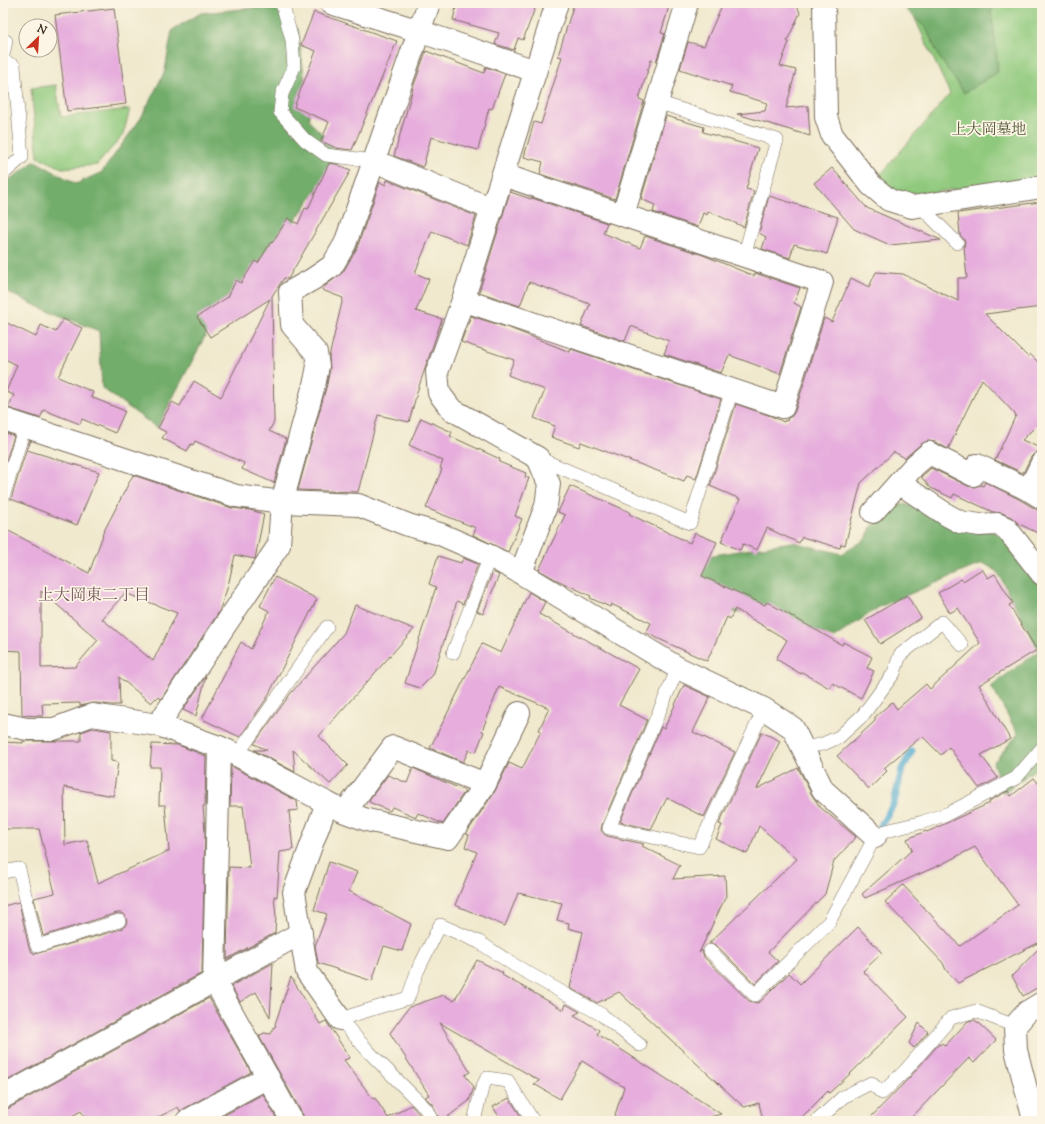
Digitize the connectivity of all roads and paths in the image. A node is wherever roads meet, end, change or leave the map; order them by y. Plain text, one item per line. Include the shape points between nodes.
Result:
1 (282, 3) edge
2 (331, 3) edge
3 (429, 3) edge
4 (557, 3) edge
5 (687, 3) edge
6 (824, 3) edge
7 (419, 31) junction
8 (6, 41) dead end
9 (3, 55) edge
10 (3, 61) edge
11 (536, 71) junction
12 (657, 102) junction
13 (374, 161) junction
14 (3, 174) edge
15 (502, 175) junction
16 (1042, 187) edge
17 (920, 206) junction
18 (492, 209) junction
19 (624, 215) junction
20 (957, 243) dead end
21 (744, 256) junction
22 (463, 300) junction
23 (732, 390) junction
24 (3, 418) edge
25 (25, 426) junction
26 (538, 458) junction
27 (1042, 463) edge
28 (899, 483) junction
29 (1035, 494) edge
30 (3, 496) edge
31 (282, 502) junction
32 (873, 512) dead end
33 (490, 556) junction
34 (521, 573) junction
35 (1042, 574) edge
36 (327, 627) dead end
37 (962, 645) dead end
38 (453, 653) dead end
39 (678, 668) junction
40 (764, 709) junction
41 (519, 713) dead end
42 (3, 724) edge
43 (158, 725) junction
44 (803, 748) junction
45 (1042, 748) edge
46 (228, 751) junction
47 (485, 784) junction
48 (336, 808) junction
49 (875, 837) junction
50 (3, 872) edge
51 (119, 921) dead end
52 (301, 933) junction
53 (710, 951) dead end
54 (214, 980) junction
55 (1042, 1003) edge
56 (340, 1019) junction
57 (1015, 1026) junction
58 (640, 1045) dead end
59 (268, 1077) junction
60 (3, 1097) edge
61 (187, 1121) edge
62 (292, 1121) edge
63 (432, 1121) edge
64 (474, 1121) edge
65 (533, 1121) edge
66 (817, 1121) edge
67 (1031, 1121) edge

1 - 13 lane via 292,40 294,67 282,94 280,112 304,140 326,155
2 - 7 street
3 - 7 street
4 - 11 street
5 - 12 street
6 - 17 street via 826,117 832,135 871,185 889,200 912,207
7 - 11 street
7 - 13 street
8 - 9 lane
10 - 14 lane via 14,66 22,157
11 - 15 street
12 - 19 street
12 - 21 lane via 777,140
13 - 18 street
13 - 31 street via 345,244 332,266 290,292 292,325 316,353 318,366
15 - 18 street
15 - 19 street
16 - 17 street
17 - 20 lane
18 - 22 street
19 - 21 street
21 - 23 street via 822,282 783,407
22 - 23 street
22 - 26 street via 437,372 439,393 451,409
23 - 26 lane via 690,523
24 - 25 street
25 - 30 lane
25 - 31 street via 236,496
26 - 34 street via 549,484 546,506
27 - 29 street
28 - 29 street via 929,453 973,476 977,465
28 - 32 street
28 - 35 street via 960,522 997,524 1006,528
31 - 33 street via 358,505 408,525 440,534
31 - 43 street via 279,545
33 - 34 street
33 - 38 lane
34 - 39 street
36 - 46 lane
37 - 44 lane via 942,622 900,655 894,673 863,716 839,737 823,744
39 - 40 street
39 - 40 lane via 609,828 699,847
40 - 44 street via 793,728
41 - 47 street
42 - 43 street via 27,729 54,729 92,715
43 - 46 street
44 - 49 street via 823,790
45 - 49 lane via 1016,778 949,813 886,831
46 - 48 street
46 - 54 street
47 - 48 street via 448,838 367,820
47 - 48 street via 393,747
48 - 52 street via 294,892
49 - 53 lane via 829,922 755,995
50 - 51 lane via 19,869 37,946
52 - 54 street
52 - 56 street via 307,972
54 - 59 street
54 - 60 street
55 - 57 street via 1027,1012
56 - 58 lane via 408,998 417,972 440,925 479,942 602,1015
56 - 63 lane via 426,1109
57 - 66 lane via 976,1011 951,1018 882,1093 871,1083 843,1098
57 - 67 street via 1016,1050 1033,1116
59 - 61 street
59 - 62 street
64 - 65 lane via 487,1078 508,1081

